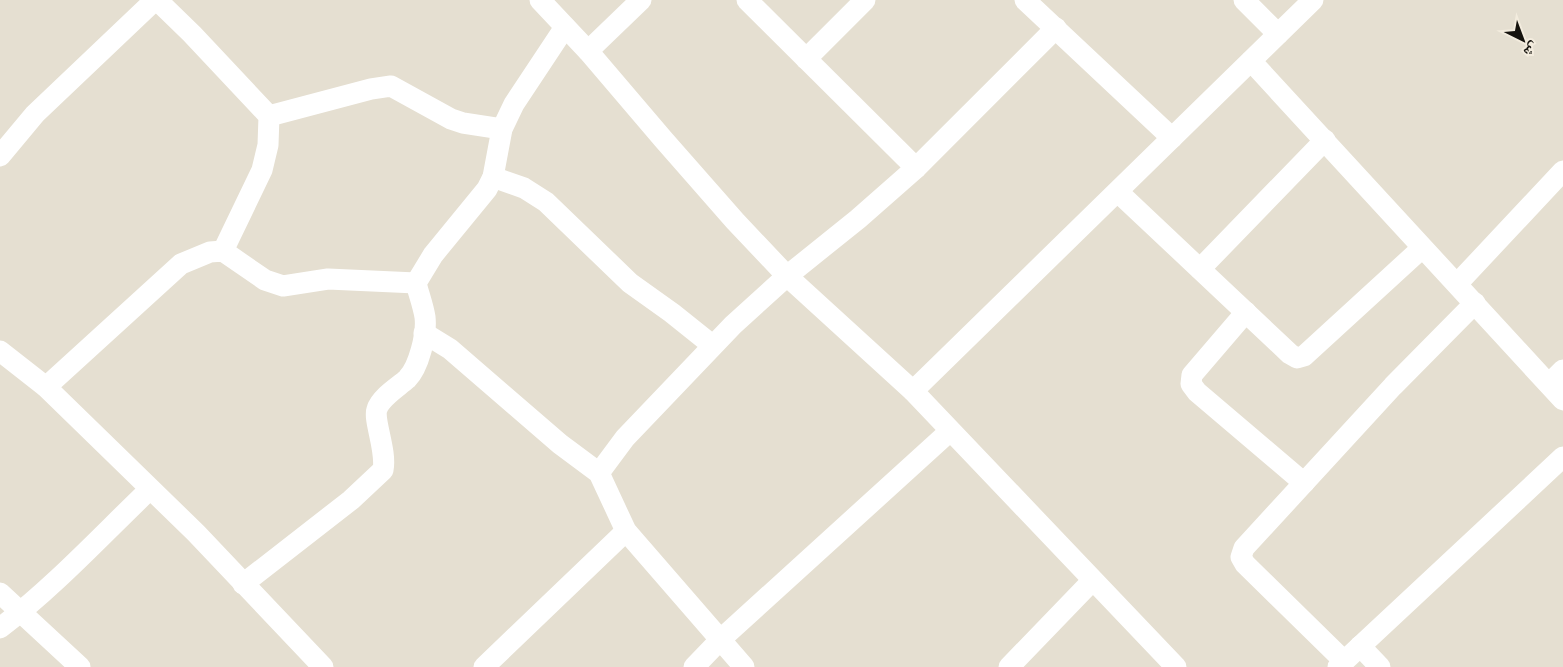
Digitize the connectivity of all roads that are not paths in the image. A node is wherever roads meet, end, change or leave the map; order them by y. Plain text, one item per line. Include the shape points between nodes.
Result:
1 (156, 0) edge
2 (540, 0) edge
3 (642, 0) edge
4 (747, 0) edge
5 (866, 0) edge
6 (1025, 0) edge
7 (1244, 0) edge
8 (1313, 0) edge
9 (565, 27) junction
10 (1056, 28) junction
11 (1278, 34) junction
12 (588, 51) junction
13 (806, 59) junction
14 (1251, 61) junction
15 (269, 116) junction
16 (502, 129) junction
17 (1172, 138) junction
18 (1325, 140) junction
19 (0, 156) edge
20 (916, 168) junction
21 (1563, 171) edge
22 (493, 177) junction
23 (1118, 192) junction
24 (1422, 248) junction
25 (223, 251) junction
26 (1200, 269) junction
27 (787, 276) junction
28 (416, 284) junction
29 (1457, 284) junction
30 (1475, 303) junction
31 (1246, 312) junction
32 (424, 333) junction
33 (712, 345) junction
34 (0, 351) edge
35 (1556, 377) edge
36 (46, 387) junction
37 (913, 391) junction
38 (1563, 400) edge
39 (950, 431) junction
40 (1563, 457) edge
41 (599, 473) junction
42 (1304, 483) junction
43 (150, 489) junction
44 (626, 530) junction
45 (1092, 581) junction
46 (243, 584) junction
47 (0, 592) edge
48 (21, 612) junction
49 (0, 628) edge
50 (720, 640) junction
51 (1347, 658) edge
52 (80, 667) edge
53 (323, 667) edge
54 (484, 667) edge
55 (694, 667) edge
56 (744, 667) edge
57 (1010, 667) edge
58 (1176, 667) edge
59 (1380, 667) edge

1 - 15 street
1 - 19 street via 34,114
2 - 9 street
3 - 12 street
4 - 13 street
5 - 13 street
6 - 10 street
7 - 11 street
8 - 11 street
9 - 12 street
9 - 16 street via 514,104
10 - 17 street
10 - 20 street
11 - 14 street
12 - 27 street via 735,221
13 - 20 street
14 - 17 street
14 - 18 street
15 - 16 street via 391,86 451,119
15 - 25 street via 268,145 262,170
16 - 22 street
17 - 23 street
18 - 24 street
18 - 26 street
20 - 27 street
21 - 29 street
22 - 28 street via 487,189 433,255
22 - 33 street via 524,188 546,202 630,283
23 - 26 street
23 - 37 street
24 - 29 street
24 - 31 street via 1304,356 1297,358 1290,354
25 - 28 street via 265,280 283,286 328,279
25 - 36 street via 210,252 181,264
26 - 31 street
27 - 33 street
27 - 37 street
28 - 32 street via 425,319
29 - 30 street
30 - 35 street
30 - 42 street
31 - 42 street via 1192,375 1191,384
32 - 41 street via 450,349 560,444
32 - 46 street via 417,364 380,403 376,412 384,452 383,470 351,500
33 - 41 street via 626,438
34 - 36 street
35 - 38 street
36 - 43 street
37 - 39 street
39 - 45 street
39 - 50 street
40 - 51 street
41 - 44 street
42 - 51 street via 1244,548 1242,557 1245,564
43 - 46 street
43 - 48 street
44 - 50 street
44 - 54 street
45 - 57 street
45 - 58 street
46 - 53 street
47 - 48 street
48 - 49 street
48 - 52 street
50 - 55 street
50 - 56 street
51 - 59 street

